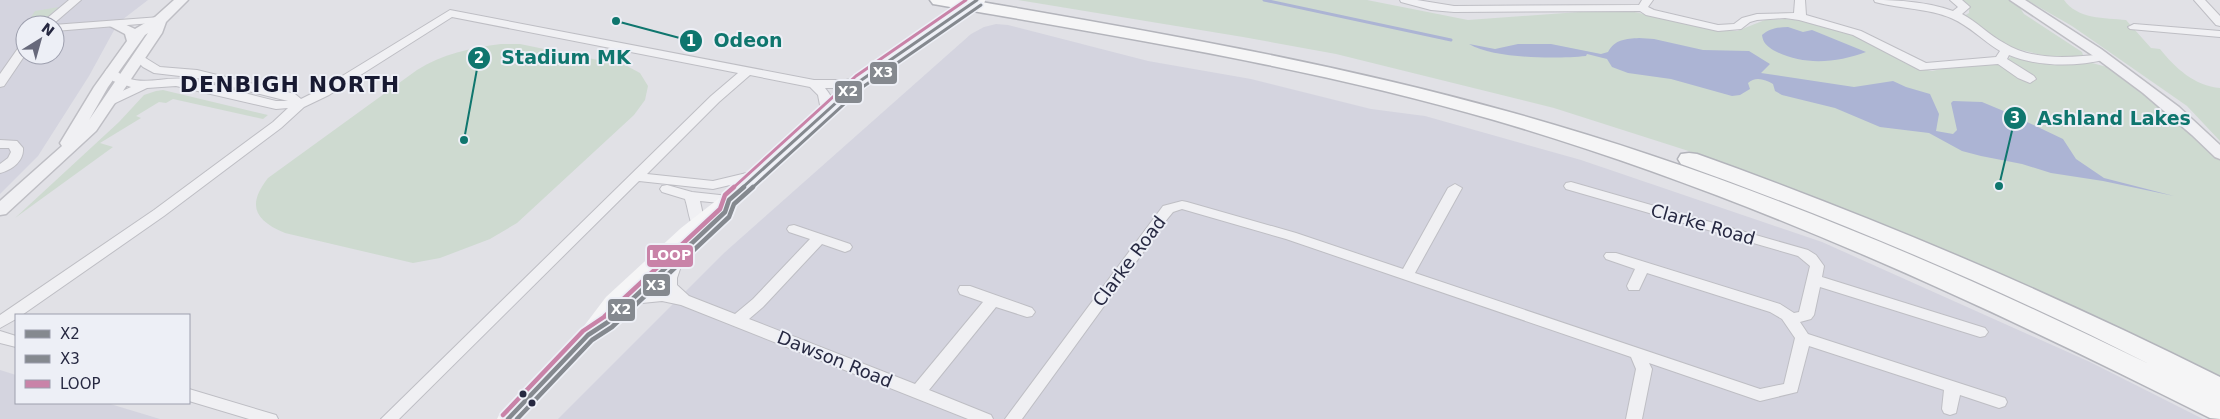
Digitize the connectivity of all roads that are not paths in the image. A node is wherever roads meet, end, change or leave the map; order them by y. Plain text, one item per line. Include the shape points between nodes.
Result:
1 (76, 0) edge
2 (182, 0) edge
3 (939, 0) edge
4 (977, 0) edge
5 (985, 0) edge
6 (1405, 0) edge
7 (1800, 0) edge
8 (1879, 0) edge
9 (1955, 0) edge
10 (2016, 0) edge
11 (2199, 0) edge
12 (1579, 4) edge
13 (1646, 4) edge
14 (1468, 5) edge
15 (2216, 14) edge
16 (57, 15) edge
17 (1954, 15) junction
18 (1800, 17) junction
19 (160, 20) junction
20 (2220, 23) edge
21 (115, 25) junction
22 (2134, 27) dead end
23 (65, 28) edge
24 (2220, 34) edge
25 (133, 41) junction
26 (2003, 55) junction
27 (139, 57) junction
28 (2103, 57) junction
29 (15, 61) edge
30 (748, 71) junction
31 (111, 72) junction
32 (169, 72) junction
33 (2030, 79) dead end
34 (860, 82) junction
35 (1404, 82) junction
36 (0, 83) edge
37 (122, 83) junction
38 (152, 83) junction
39 (814, 84) junction
40 (1440, 91) junction
41 (109, 102) junction
42 (300, 104) junction
43 (86, 110) junction
44 (827, 110) junction
45 (0, 144) edge
46 (64, 150) junction
47 (2220, 154) edge
48 (0, 169) edge
49 (755, 175) junction
50 (636, 177) junction
51 (1571, 186) dead end
52 (1455, 188) dead end
53 (692, 196) junction
54 (729, 200) junction
55 (0, 210) edge
56 (698, 224) junction
57 (794, 229) dead end
58 (820, 238) junction
59 (845, 247) dead end
60 (1611, 256) dead end
61 (677, 257) junction
62 (1643, 266) junction
63 (1407, 275) junction
64 (1814, 280) junction
65 (1634, 286) dead end
66 (965, 290) dead end
67 (632, 299) junction
68 (684, 300) junction
69 (993, 300) junction
70 (1027, 312) dead end
71 (738, 320) junction
72 (1791, 320) junction
73 (0, 323) edge
74 (598, 325) junction
75 (1980, 332) dead end
76 (0, 337) edge
77 (1803, 338) junction
78 (15, 342) edge
79 (1637, 354) junction
80 (1953, 387) junction
81 (2220, 389) edge
82 (917, 392) junction
83 (190, 395) edge
84 (1999, 402) dead end
85 (1950, 409) dead end
86 (2220, 411) edge
87 (270, 419) edge
88 (389, 419) edge
89 (508, 419) edge
90 (985, 419) edge
91 (1013, 419) edge
92 (1634, 419) edge

1 - 16 street
2 - 19 street
3 - 35 highway
4 - 34 main road, bridge
5 - 35 highway via 1254,42
6 - 14 street via 1431,7
7 - 18 street
8 - 17 street
9 - 17 street via 1965,7
10 - 28 street
11 - 15 street
12 - 13 street
12 - 14 street via 1522,10
13 - 18 street via 1650,13 1718,28 1737,27 1757,17
15 - 20 street
17 - 26 street
18 - 26 street via 1857,33 1924,66
19 - 21 street
19 - 25 street via 144,28
19 - 27 street
21 - 23 street
21 - 25 street via 131,32
22 - 24 street
25 - 31 street
26 - 28 street via 2054,61
26 - 33 street via 2019,74
27 - 32 street via 147,65
27 - 37 street
28 - 47 street via 2155,94
29 - 36 street
30 - 39 street
30 - 42 street via 450,13 325,92
30 - 50 street
31 - 37 street
31 - 43 street
32 - 37 street
32 - 42 street via 197,74 273,92 292,97
34 - 39 street
34 - 44 main road
35 - 40 highway
37 - 38 street
37 - 41 street
37 - 43 street via 107,91
38 - 41 street
38 - 42 street via 185,83 276,106
39 - 44 street via 827,99
40 - 81 highway via 1556,116 1841,215 1992,279
40 - 86 highway via 1670,168 1818,224 1938,275
41 - 46 street via 91,128
42 - 73 street via 159,214
43 - 46 street
44 - 49 main road
45 - 48 street via 12,144 18,153
46 - 55 street
49 - 50 street via 716,185
49 - 54 main road
50 - 53 street via 647,184
50 - 88 street
51 - 64 street, Clarke Road via 1802,253 1817,266
52 - 63 street
53 - 54 street
53 - 56 street
54 - 56 main road
54 - 61 main road via 725,212
56 - 74 main road
57 - 58 street
58 - 59 street
58 - 71 street
60 - 62 street
61 - 67 main road
61 - 68 street via 670,287
62 - 65 street
62 - 72 street via 1775,308
63 - 79 street, Clarke Road
63 - 91 street, Clarke Road via 1291,236 1190,206 1175,206 1162,215
64 - 72 street, Clarke Road via 1806,315
64 - 75 street
66 - 69 street
67 - 68 street, Dawson Road via 662,296
67 - 74 main road
68 - 71 street, Dawson Road
69 - 70 street
69 - 82 street
71 - 82 street, Dawson Road
72 - 77 street
74 - 89 main road
76 - 78 street
77 - 79 street, Clarke Road via 1791,388 1760,395
77 - 80 street
79 - 92 street via 1644,369
80 - 84 street
80 - 85 street
82 - 90 street, Dawson Road
83 - 87 street

